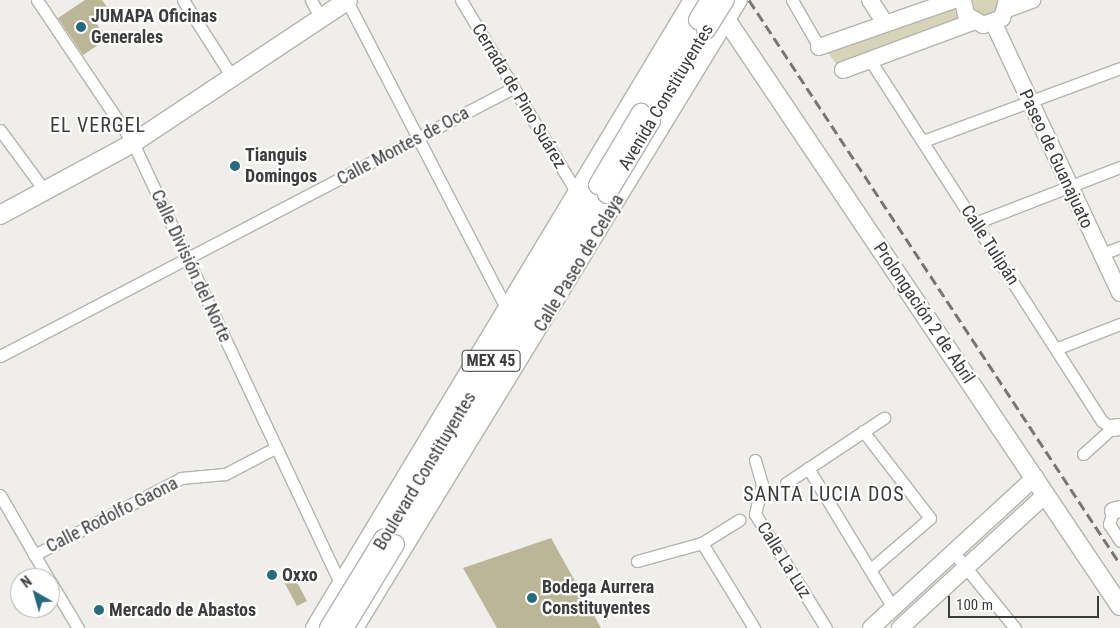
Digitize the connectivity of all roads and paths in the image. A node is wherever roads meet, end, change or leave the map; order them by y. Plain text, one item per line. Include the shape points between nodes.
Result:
1 (37, 0) edge
2 (183, 0) edge
3 (347, 0) edge
4 (461, 0) edge
5 (712, 0) edge
6 (725, 0) edge
7 (739, 0) edge
8 (792, 0) edge
9 (870, 0) edge
10 (954, 0) edge
11 (962, 0) edge
12 (1032, 0) edge
13 (1007, 5) edge
14 (315, 8) edge
15 (727, 20) junction
16 (698, 22) edge
17 (972, 22) junction
18 (885, 23) junction
19 (994, 24) junction
20 (819, 47) joint
21 (870, 60) junction
22 (1120, 68) edge
23 (842, 70) dead end
24 (232, 77) junction
25 (513, 88) junction
26 (1030, 102) junction
27 (0, 130) edge
28 (613, 132) junction
29 (419, 139) junction
30 (924, 141) junction
31 (133, 143) junction
32 (646, 155) junction
33 (1120, 167) edge
34 (1069, 186) junction
35 (603, 187) junction
36 (45, 191) junction
37 (577, 192) junction
38 (0, 215) edge
39 (975, 223) junction
40 (1120, 247) edge
41 (1102, 254) junction
42 (190, 258) junction
43 (1120, 293) edge
44 (506, 308) junction
45 (1120, 324) edge
46 (1058, 348) junction
47 (0, 356) edge
48 (884, 418) dead end
49 (1116, 428) edge
50 (863, 431) junction
51 (275, 448) junction
52 (1083, 454) dead end
53 (755, 460) dead end
54 (808, 468) junction
55 (1035, 477) junction
56 (786, 483) dead end
57 (1046, 494) junction
58 (0, 495) edge
59 (1117, 510) edge
60 (739, 520) dead end
61 (365, 541) junction
62 (390, 541) junction
63 (1120, 541) edge
64 (702, 543) junction
65 (954, 553) junction
66 (34, 554) junction
67 (636, 561) dead end
68 (396, 565) junction
69 (968, 566) junction
70 (42, 568) edge
71 (870, 569) junction
72 (344, 577) junction
73 (60, 598) edge
74 (1120, 606) edge
75 (893, 608) junction
76 (358, 625) edge
77 (78, 628) edge
78 (314, 628) edge
79 (329, 628) edge
80 (754, 628) edge
81 (826, 628) edge
82 (871, 628) edge
83 (900, 628) edge
84 (1015, 628) edge

1 - 31 street, Calle División del Norte
2 - 24 street
3 - 14 main road
3 - 29 street
4 - 25 street, Cerrada de Pino Suárez
5 - 15 main road, Prolongación 2 de Abril
5 - 16 main road, Avenida Constituyentes / MEX 45, bridge
6 - 16 main road, Avenida Constituyentes / MEX 45, bridge
7 - 15 main road, Calle Paseo de Celaya
8 - 20 street
9 - 18 main road
10 - 18 main road
11 - 17 main road
12 - 13 main road
13 - 19 main road
14 - 24 main road
15 - 16 main road, Calle Paseo de Celaya
15 - 55 main road, Prolongación 2 de Abril
16 - 28 main road, Calle Paseo de Celaya
16 - 32 main road, Calle Paseo de Celaya
16 - 35 main road, Avenida Constituyentes / MEX 45, bridge
17 - 19 main road
17 - 21 main road
18 - 20 main road
19 - 26 main road, Paseo de Guanajuato
21 - 23 main road
21 - 30 street, Calle Tulipán
22 - 26 street
24 - 31 main road
25 - 29 street, Calle Montes de Oca
25 - 37 street, Cerrada de Pino Suárez
26 - 30 street
26 - 34 main road, Paseo de Guanajuato
27 - 36 street
28 - 32 main road via 622,153 638,158
28 - 35 main road, Calle Paseo de Celaya
29 - 42 street, Calle Montes de Oca
29 - 44 street
30 - 39 street, Calle Tulipán
31 - 36 main road
31 - 42 street, Calle División del Norte
32 - 35 main road, Calle Paseo de Celaya
33 - 34 street
34 - 39 street
34 - 41 main road, Paseo de Guanajuato
35 - 37 main road, Calle Paseo de Celaya
35 - 62 main road, Boulevard Constituyentes / MEX 45
35 - 68 main road, Calle Paseo de Celaya
36 - 38 main road
37 - 44 main road, Calle Paseo de Celaya
39 - 46 street, Calle Tulipán
40 - 41 street
41 - 43 main road, Paseo de Guanajuato
42 - 47 street, Calle Montes de Oca
42 - 51 street, Calle División del Norte
44 - 61 main road, Calle Paseo de Celaya
45 - 46 street
46 - 49 street, Calle Tulipán via 1102,421
48 - 50 street
49 - 52 street
50 - 54 street
50 - 71 street via 930,518
51 - 66 street, Calle Rodolfo Gaona via 225,474 181,478
51 - 72 street, Calle División del Norte via 322,545
53 - 81 street, Calle La Luz via 762,484 755,514
54 - 56 street
54 - 71 street
55 - 57 main road, Prolongación 2 de Abril
55 - 65 main road
57 - 69 main road
57 - 74 main road, Prolongación 2 de Abril
58 - 66 street
59 - 63 street via 1109,524
60 - 64 street
61 - 68 main road via 373,564 383,568
61 - 72 main road, Calle Paseo de Celaya
62 - 76 main road, Boulevard Constituyentes / MEX 45, bridge
62 - 79 main road, Boulevard Constituyentes / MEX 45, bridge
64 - 67 street
64 - 80 street
65 - 69 street
65 - 75 main road
66 - 70 street
68 - 76 main road, Calle Paseo de Celaya
69 - 83 main road
69 - 84 street
71 - 75 street
72 - 76 main road, Calle División del Norte
72 - 78 main road, Calle Paseo de Celaya
73 - 77 street
75 - 82 main road

